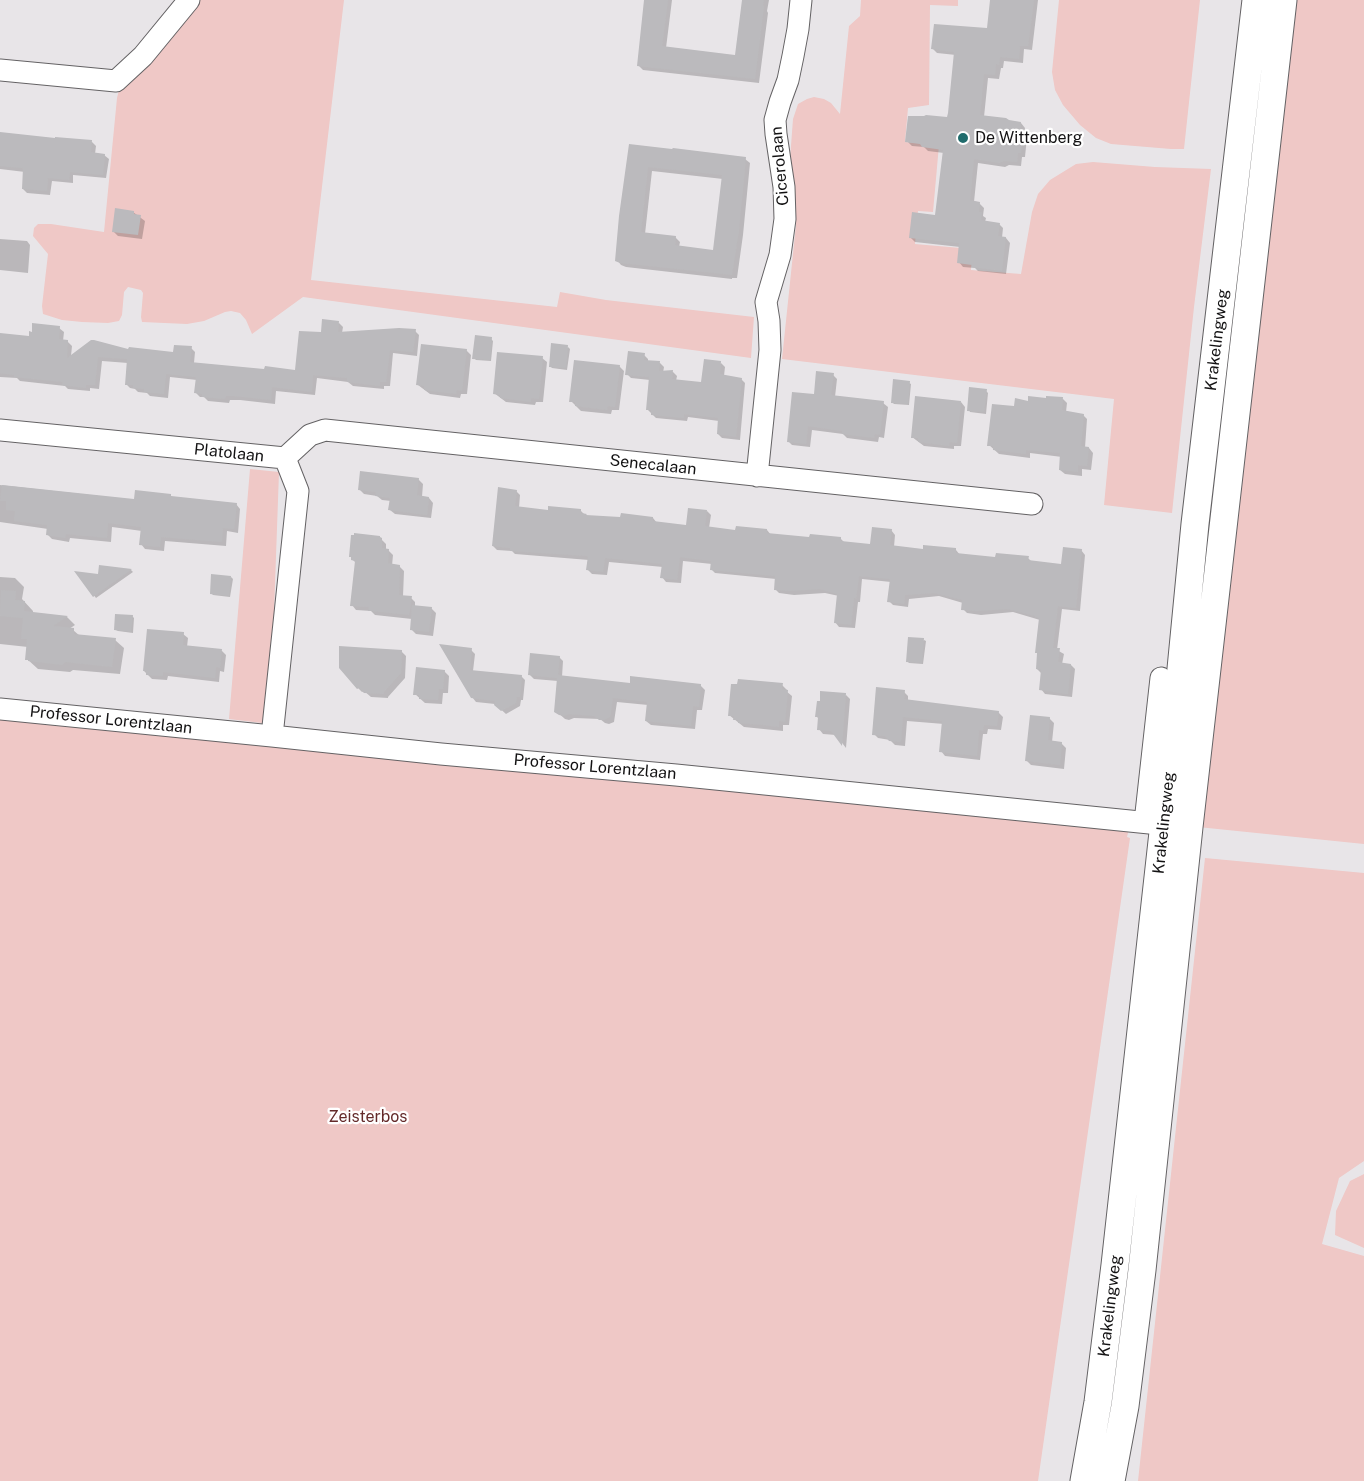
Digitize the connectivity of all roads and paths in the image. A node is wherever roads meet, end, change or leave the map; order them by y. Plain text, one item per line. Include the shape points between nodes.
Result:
1 (189, 0) edge
2 (801, 0) edge
3 (1256, 0) edge
4 (1283, 0) edge
5 (0, 70) edge
6 (1238, 164) junction
7 (1265, 166) junction
8 (0, 430) edge
9 (285, 459) junction
10 (757, 476) junction
11 (1032, 504) dead end
12 (1161, 678) dead end
13 (0, 710) edge
14 (272, 736) junction
15 (1166, 824) junction
16 (1084, 1481) edge
17 (1111, 1481) edge

1 - 5 street via 143,56 116,81
2 - 10 street, Cicerolaan via 788,80 775,120 784,219 780,255 766,302 770,350
3 - 6 main road, Krakelingweg
4 - 7 main road, Krakelingweg
6 - 7 street
6 - 15 main road, Krakelingweg via 1197,505
7 - 15 main road, Krakelingweg
8 - 9 street, Platolaan
9 - 10 street, Senecalaan via 310,435 325,430
9 - 14 street, Platolaan via 298,491
10 - 11 street, Senecalaan
12 - 15 street, Krakelingweg
13 - 14 street, Professor Lorentzlaan
14 - 15 street, Professor Lorentzlaan
15 - 16 main road, Krakelingweg via 1104,1356
15 - 17 main road, Krakelingweg via 1140,1282 1125,1406

